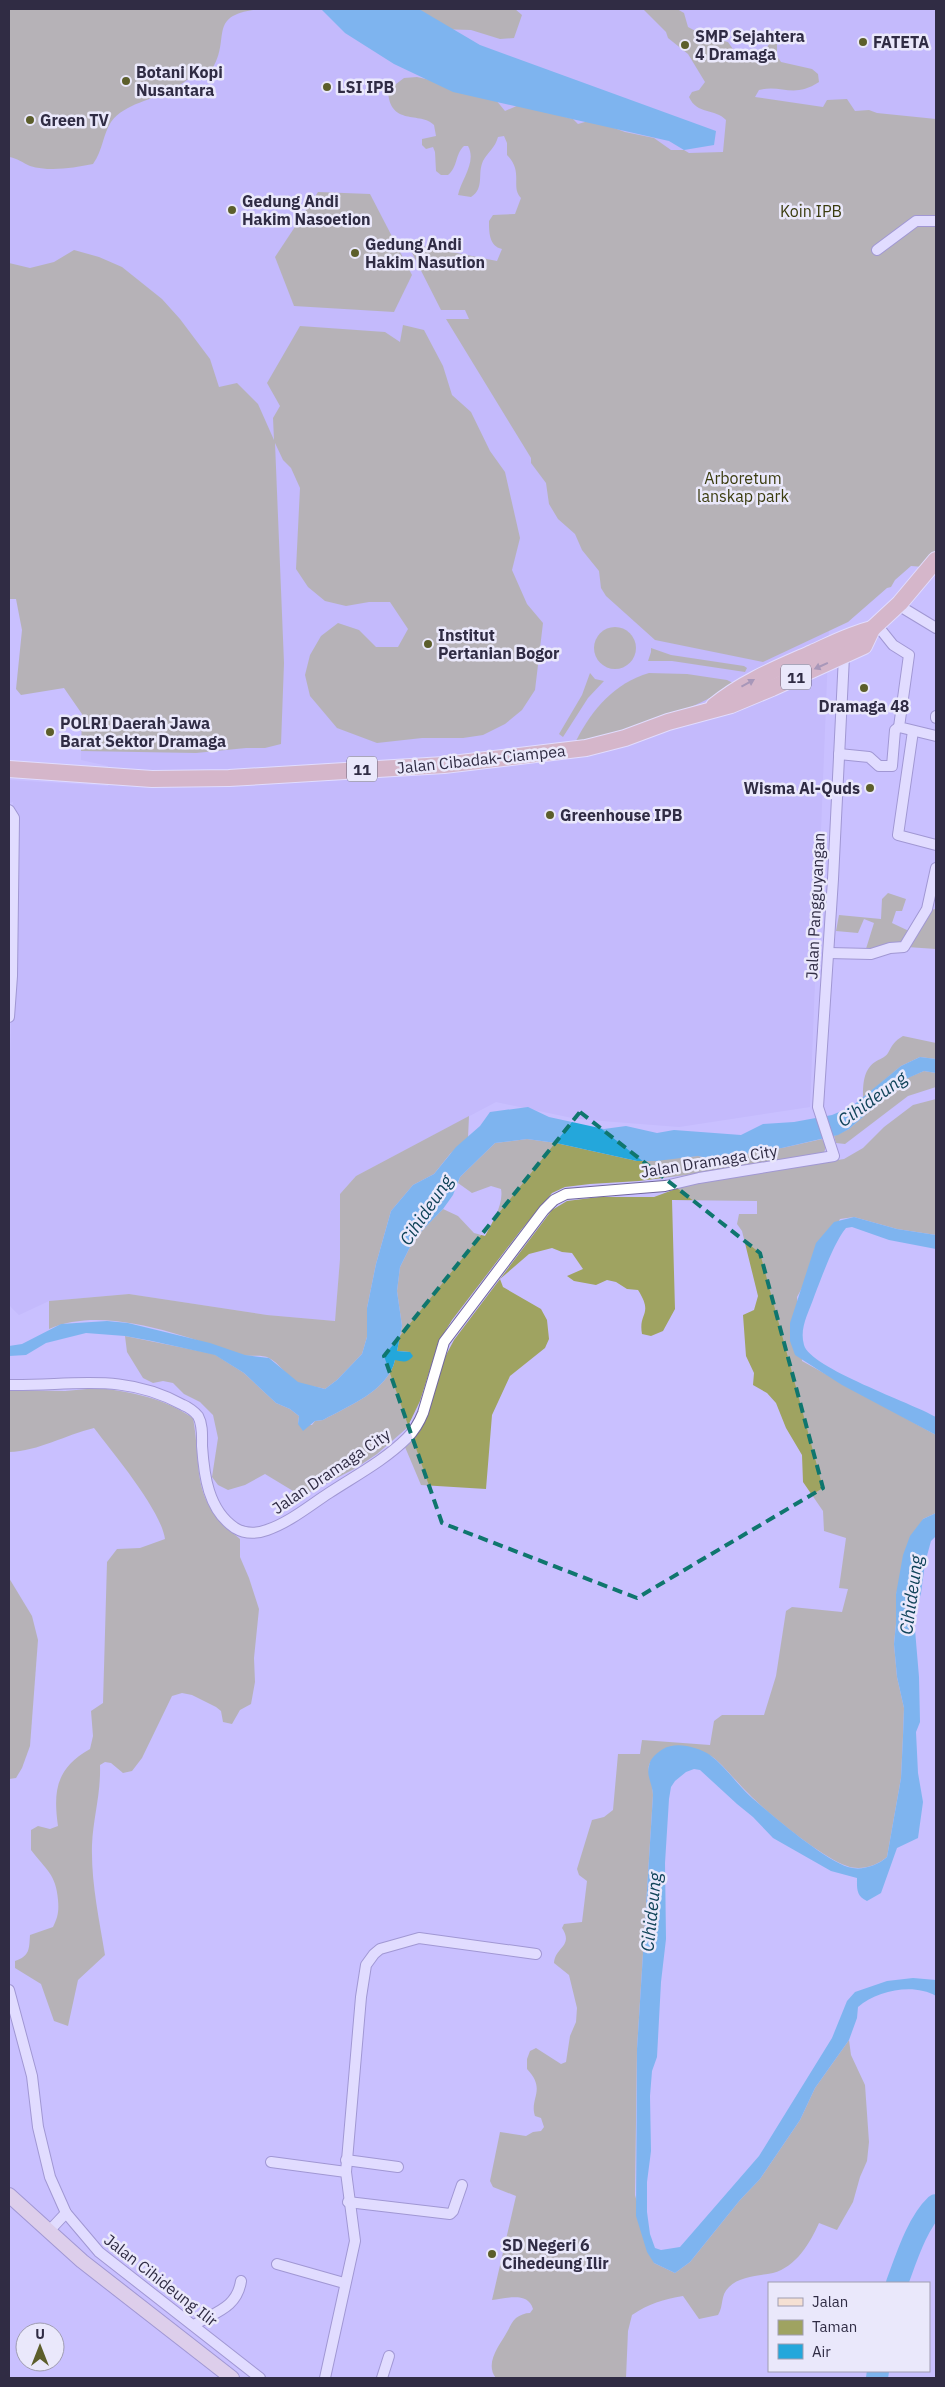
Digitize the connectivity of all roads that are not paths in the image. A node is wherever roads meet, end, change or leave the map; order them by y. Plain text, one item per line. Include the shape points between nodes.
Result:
1 (936, 221) edge
2 (877, 250) dead end
3 (936, 560) edge
4 (898, 605) junction
5 (874, 627) junction
6 (936, 628) edge
7 (844, 656) junction
8 (708, 710) junction
9 (899, 727) junction
10 (913, 731) junction
11 (936, 736) edge
12 (839, 754) junction
13 (9, 773) edge
14 (9, 810) edge
15 (11, 832) edge
16 (936, 845) edge
17 (936, 868) edge
18 (10, 902) edge
19 (829, 954) junction
20 (10, 957) edge
21 (10, 987) edge
22 (9, 1017) edge
23 (834, 1156) joint
24 (9, 1385) edge
25 (536, 1954) dead end
26 (9, 1990) edge
27 (346, 2160) junction
28 (271, 2162) dead end
29 (398, 2167) dead end
30 (346, 2172) junction
31 (462, 2185) dead end
32 (9, 2195) edge
33 (348, 2202) junction
34 (66, 2213) junction
35 (49, 2231) junction
36 (277, 2264) dead end
37 (241, 2281) dead end
38 (344, 2283) junction
39 (194, 2325) junction
40 (389, 2356) dead end
41 (232, 2378) edge
42 (260, 2378) edge
43 (325, 2378) edge
44 (382, 2378) edge

1 - 2 street via 916,221
3 - 4 highway, 11
4 - 5 highway, 11
4 - 6 street
5 - 7 highway, 11 via 864,646
8 -> 5 highway, 11 via 731,692 774,670
5 - 9 street via 893,645 909,654
7 -> 8 highway, 11 via 761,693
7 - 12 street, Jalan Pangguyangan
8 - 13 highway, Jalan Cibadak-Ciampea / 11 via 586,748 444,765 152,780
9 - 10 street
9 - 12 street via 895,730 892,766 879,766 869,757
10 - 11 street
10 - 16 street via 898,835
12 - 19 street, Jalan Pangguyangan
14 - 15 street via 14,818
15 - 18 street
17 - 19 street via 927,909 904,947 871,954
18 - 20 street
19 - 23 street, Jalan Pangguyangan via 818,1107
20 - 21 street
21 - 22 street
23 - 24 street, Jalan Dramaga City via 665,1186 566,1194 554,1200 444,1342 423,1413 407,1438 392,1452 297,1515 267,1530 247,1534 234,1527 222,1514 209,1494 205,1478 201,1425 197,1414 184,1405 134,1385 114,1382
25 - 27 street via 419,1938 380,1949 374,1954 366,1964 361,1997
26 - 34 street, Jalan Cihideung Ilir via 32,2076 38,2127 50,2177
27 - 29 street
27 - 30 street
28 - 30 street
30 - 33 street
31 - 33 street via 450,2214
32 - 35 main road
33 - 38 street via 354,2242
34 - 35 street
34 - 39 street, Jalan Cihideung Ilir via 100,2252
35 - 41 main road via 82,2261
36 - 38 street
37 - 39 street via 235,2300
38 - 43 street
39 - 42 street, Jalan Cihideung Ilir
40 - 44 street

